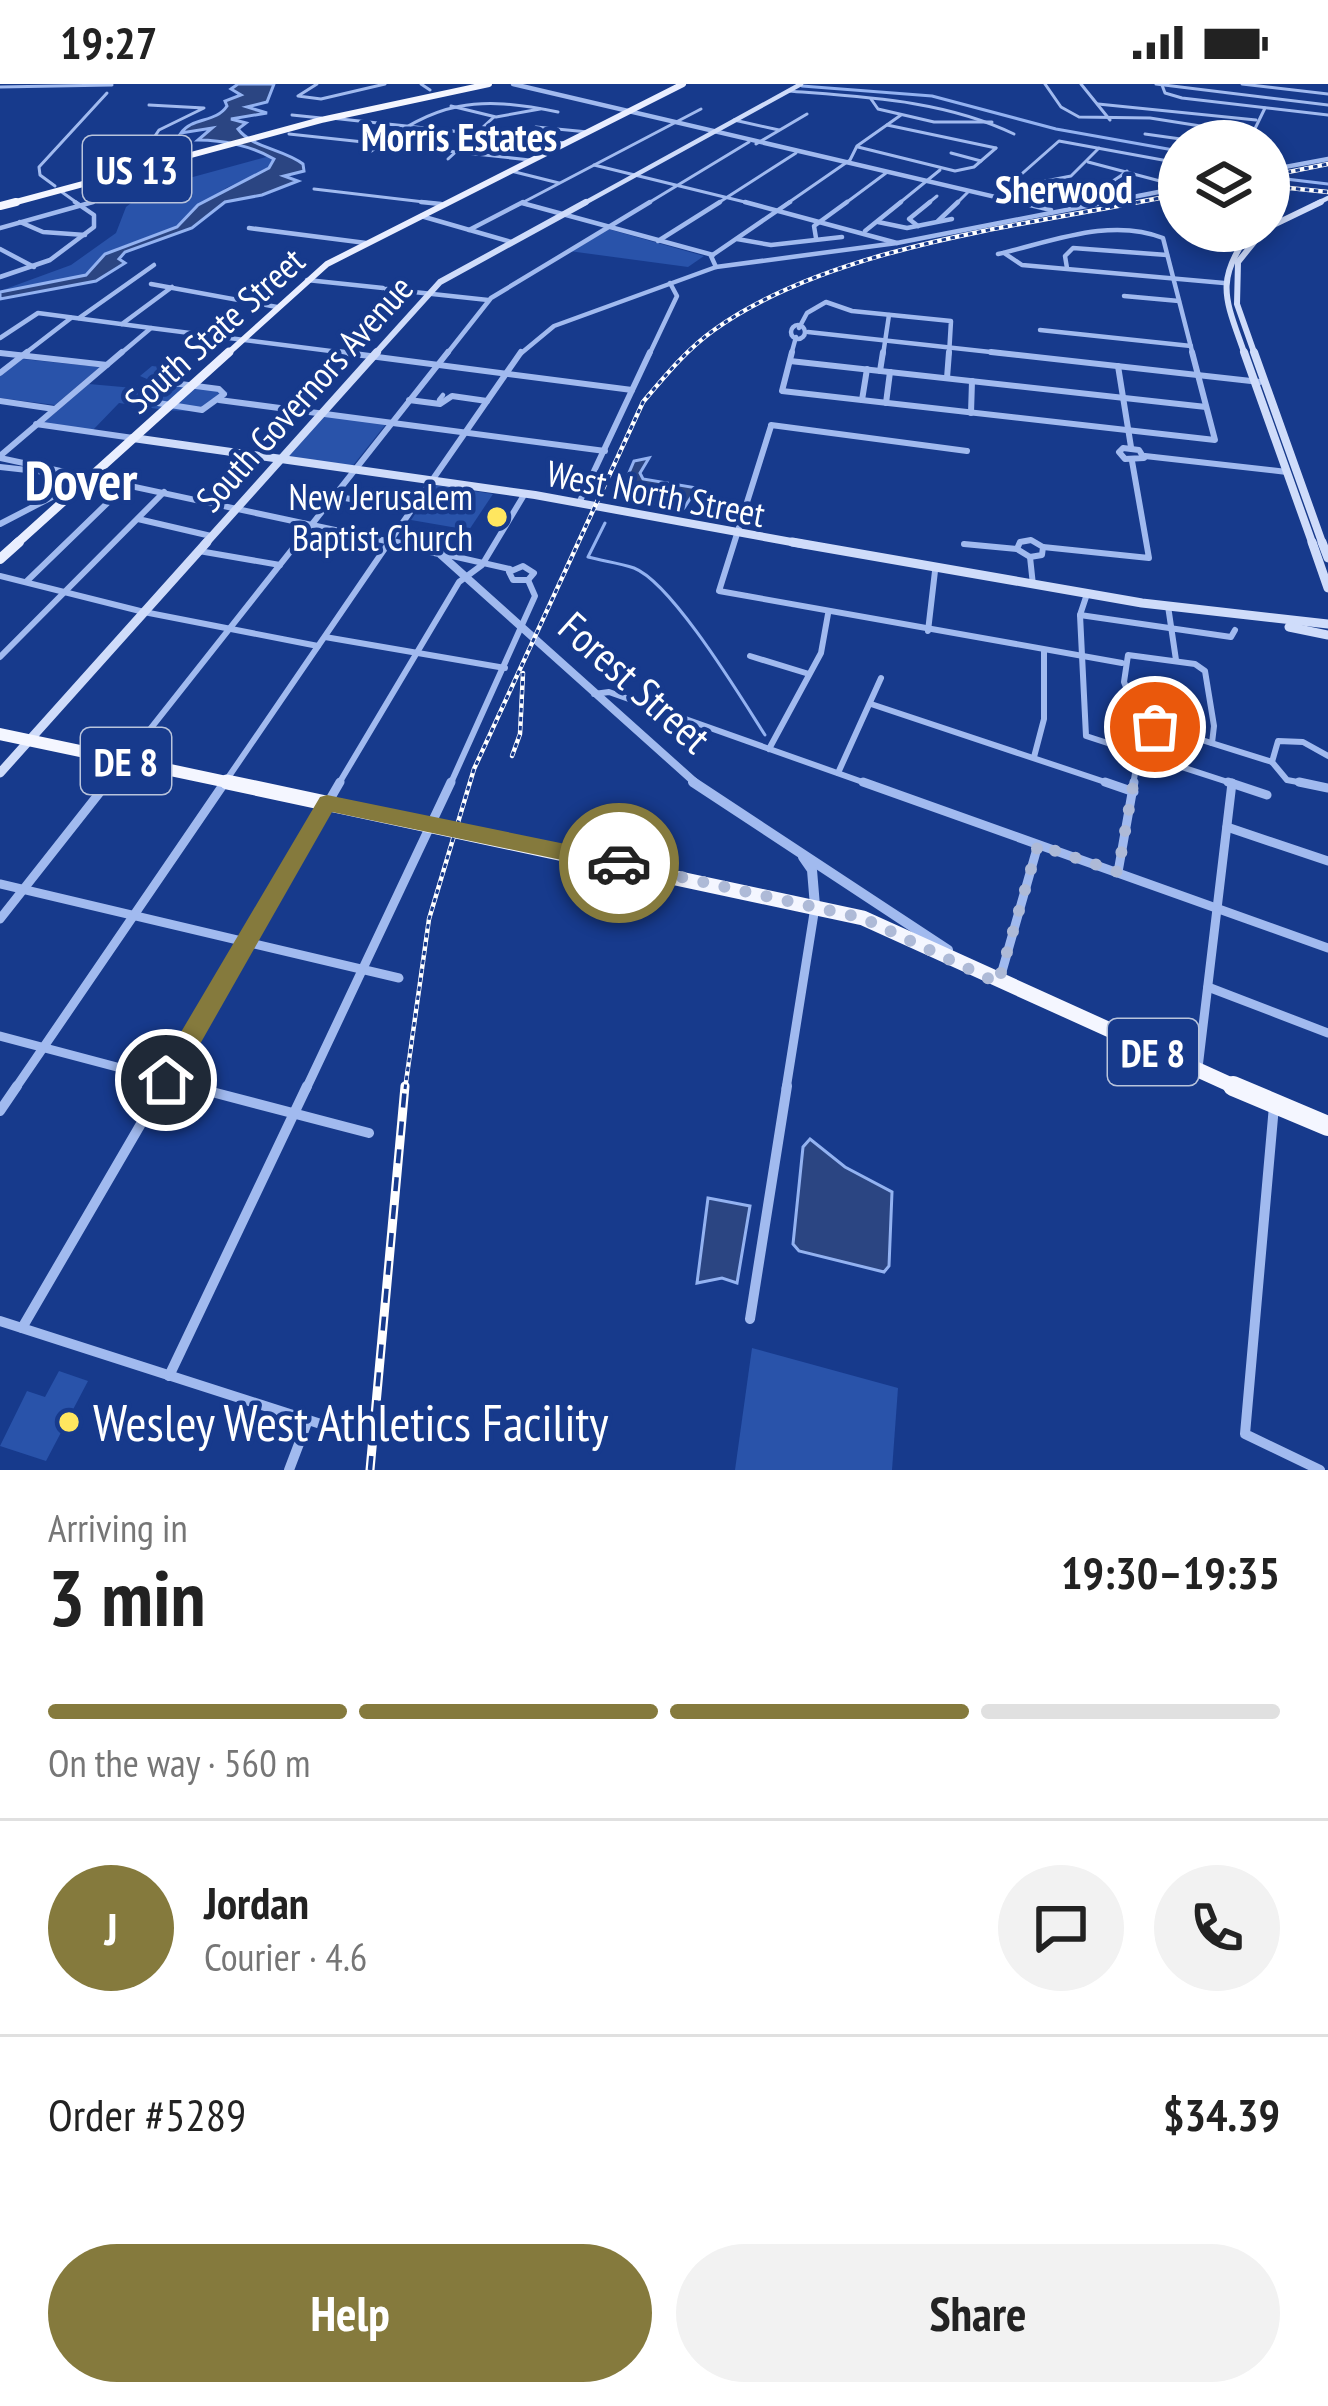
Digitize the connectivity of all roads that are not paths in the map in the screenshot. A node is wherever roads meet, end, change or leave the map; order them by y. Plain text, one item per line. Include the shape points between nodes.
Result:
1 (113, 84) edge
2 (317, 84) edge
3 (385, 84) edge
4 (421, 84) edge
5 (468, 84) edge
6 (489, 84) edge
7 (516, 84) edge
8 (683, 84) edge
9 (1045, 84) edge
10 (1081, 84) edge
11 (1159, 84) edge
12 (1242, 84) edge
13 (372, 85) edge
14 (799, 85) edge
15 (0, 87) edge
16 (100, 89) edge
17 (438, 90) junction
18 (788, 91) junction
19 (1328, 94) edge
20 (870, 97) junction
21 (1098, 104) junction
22 (149, 105) dead end
23 (1328, 105) edge
24 (452, 106) junction
25 (542, 108) junction
26 (1265, 108) junction
27 (701, 109) dead end
28 (628, 111) junction
29 (558, 112) dead end
30 (807, 114) dead end
31 (292, 115) dead end
32 (902, 115) junction
33 (1328, 115) edge
34 (495, 116) junction
35 (638, 116) junction
36 (341, 117) junction
37 (616, 118) junction
38 (321, 119) junction
39 (734, 120) junction
40 (1162, 120) edge
41 (1256, 120) joint
42 (1111, 121) junction
43 (992, 122) junction
44 (670, 124) junction
45 (402, 125) junction
46 (886, 125) junction
47 (536, 127) dead end
48 (779, 130) junction
49 (588, 131) junction
50 (478, 132) junction
51 (1044, 133) dead end
52 (290, 134) dead end
53 (710, 134) junction
54 (1013, 134) dead end
55 (1145, 134) dead end
56 (1158, 135) edge
57 (1059, 141) junction
58 (381, 142) junction
59 (565, 143) junction
60 (753, 143) junction
61 (226, 144) junction
62 (856, 146) junction
63 (1100, 147) junction
64 (458, 149) junction
65 (370, 152) dead end
66 (796, 153) junction
67 (951, 153) dead end
68 (448, 159) dead end
69 (1158, 159) edge
70 (1328, 159) edge
71 (530, 160) junction
72 (981, 161) junction
73 (1086, 162) junction
74 (149, 163) junction
75 (845, 164) junction
76 (594, 165) junction
77 (1290, 166) edge
78 (941, 169) junction
79 (509, 170) junction
80 (1127, 170) junction
81 (886, 173) junction
82 (635, 174) junction
83 (1158, 180) edge
84 (926, 182) junction
85 (559, 183) junction
86 (678, 185) junction
87 (1026, 185) junction
88 (58, 189) junction
89 (314, 189) dead end
90 (969, 191) junction
91 (1158, 191) edge
92 (1328, 195) edge
93 (937, 196) dead end
94 (728, 197) junction
95 (998, 198) junction
96 (99, 200) dead end
97 (0, 203) edge
98 (521, 203) junction
99 (441, 204) junction
100 (82, 206) junction
101 (779, 210) junction
102 (1290, 211) edge
103 (1056, 212) junction
104 (562, 214) junction
105 (419, 215) junction
106 (1290, 215) edge
107 (952, 219) dead end
108 (822, 220) junction
109 (20, 222) junction
110 (876, 222) junction
111 (937, 222) junction
112 (920, 226) junction
113 (608, 227) junction
114 (0, 228) edge
115 (248, 228) dead end
116 (470, 230) junction
117 (865, 231) junction
118 (87, 235) junction
119 (842, 237) dead end
120 (736, 239) junction
121 (817, 239) junction
122 (658, 241) junction
123 (512, 242) junction
124 (366, 243) junction
125 (897, 244) junction
126 (0, 249) edge
127 (1233, 252) edge
128 (1243, 252) edge
129 (712, 255) junction
130 (1167, 255) junction
131 (154, 265) dead end
132 (34, 267) junction
133 (716, 268) junction
134 (1067, 268) junction
135 (0, 277) edge
136 (1172, 277) junction
137 (307, 280) junction
138 (670, 283) junction
139 (1230, 283) junction
140 (151, 284) dead end
141 (173, 287) junction
142 (428, 293) junction
143 (1124, 296) dead end
144 (489, 300) junction
145 (1179, 301) junction
146 (277, 308) junction
147 (889, 315) junction
148 (76, 318) junction
149 (122, 324) junction
150 (151, 328) junction
151 (800, 328) junction
152 (1040, 330) dead end
153 (807, 333) junction
154 (796, 337) junction
155 (0, 338) edge
156 (241, 340) junction
157 (885, 342) junction
158 (1191, 346) junction
159 (949, 349) junction
160 (0, 353) edge
161 (22, 356) junction
162 (1011, 356) junction
163 (371, 357) junction
164 (790, 361) junction
165 (107, 365) junction
166 (436, 365) junction
167 (1118, 367) junction
168 (867, 369) junction
169 (880, 370) junction
170 (890, 372) junction
171 (0, 373) edge
172 (505, 374) junction
173 (1199, 376) junction
174 (947, 378) junction
175 (972, 380) junction
176 (1254, 382) junction
177 (1265, 383) junction
178 (191, 385) junction
179 (632, 390) junction
180 (1123, 398) junction
181 (219, 400) junction
182 (409, 400) junction
183 (862, 400) junction
184 (0, 401) edge
185 (487, 401) junction
186 (886, 403) junction
187 (169, 405) junction
188 (1207, 407) junction
189 (54, 409) junction
190 (971, 413) junction
191 (320, 414) junction
192 (391, 422) junction
193 (36, 424) junction
194 (1128, 431) junction
195 (464, 432) junction
196 (133, 438) junction
197 (1131, 447) junction
198 (968, 451) dead end
199 (605, 452) junction
200 (1144, 456) junction
201 (0, 460) edge
202 (279, 460) junction
203 (1132, 461) junction
204 (354, 471) junction
205 (1287, 472) junction
206 (91, 477) junction
207 (1300, 478) junction
208 (431, 482) junction
209 (127, 484) junction
210 (164, 492) junction
211 (586, 492) junction
212 (334, 496) junction
213 (524, 496) junction
214 (63, 501) junction
215 (43, 502) junction
216 (579, 503) junction
217 (236, 508) junction
218 (411, 510) junction
219 (644, 516) junction
220 (138, 519) junction
221 (0, 524) edge
222 (311, 524) junction
223 (739, 535) junction
224 (211, 536) junction
225 (390, 541) junction
226 (964, 544) dead end
227 (1043, 547) junction
228 (1017, 549) junction
229 (198, 551) junction
230 (440, 553) junction
231 (1030, 556) junction
232 (1328, 558) edge
233 (0, 559) edge
234 (483, 562) junction
235 (280, 565) junction
236 (935, 571) junction
237 (0, 576) edge
238 (466, 577) junction
239 (27, 581) junction
240 (1034, 586) junction
241 (1328, 588) edge
242 (66, 591) junction
243 (1087, 594) junction
244 (1168, 606) junction
245 (144, 612) junction
246 (828, 614) junction
247 (1080, 615) junction
248 (1328, 627) edge
249 (231, 628) junction
250 (1172, 628) junction
251 (1234, 630) dead end
252 (523, 631) junction
253 (928, 631) junction
254 (325, 637) junction
255 (318, 646) junction
256 (1044, 650) junction
257 (416, 652) junction
258 (750, 656) dead end
259 (1081, 656) junction
260 (0, 657) edge
261 (1176, 660) junction
262 (1122, 663) junction
263 (506, 668) junction
264 (809, 674) junction
265 (881, 678) dead end
266 (592, 695) junction
267 (871, 704) junction
268 (1143, 728) junction
269 (0, 734) edge
270 (29, 740) junction
271 (1212, 743) junction
272 (769, 749) junction
273 (1141, 754) junction
274 (1328, 756) edge
275 (1034, 757) junction
276 (125, 760) junction
277 (1272, 762) junction
278 (0, 772) edge
279 (838, 773) junction
280 (224, 781) junction
281 (1232, 783) junction
282 (1328, 788) edge
283 (1134, 792) junction
284 (1267, 794) dead end
285 (327, 803) junction
286 (434, 826) junction
287 (1227, 827) junction
288 (1038, 845) junction
289 (794, 850) junction
290 (1328, 860) edge
291 (1118, 872) junction
292 (0, 884) edge
293 (23, 890) junction
294 (815, 906) junction
295 (1217, 908) junction
296 (133, 916) junction
297 (0, 919) edge
298 (245, 942) junction
299 (1328, 948) edge
300 (365, 970) junction
301 (980, 974) junction
302 (399, 978) dead end
303 (998, 983) junction
304 (1208, 987) junction
305 (1328, 1033) edge
306 (0, 1036) edge
307 (43, 1047) junction
308 (1198, 1071) junction
309 (166, 1080) junction
310 (1274, 1104) junction
311 (0, 1111) edge
312 (295, 1113) junction
313 (1328, 1126) edge
314 (369, 1132) dead end
315 (750, 1318) dead end
316 (0, 1322) edge
317 (22, 1328) junction
318 (169, 1376) junction
319 (308, 1420) junction
320 (327, 1426) dead end
321 (289, 1470) edge
322 (1320, 1470) edge

1 - 16 street
2 - 13 street via 298,96
3 - 13 street
4 - 17 street
5 - 17 highway
6 - 17 highway
7 - 28 street
8 - 28 main road, South State Street
9 - 42 street via 1066,111
10 - 21 street
11 - 23 street
11 - 26 street via 1174,96
12 - 19 street
14 - 18 main road, South Governors Avenue
15 - 16 street
16 - 88 street via 39,167
17 - 36 highway
17 - 36 highway
18 - 20 street
18 - 39 main road, South Governors Avenue
20 - 32 street via 878,109
20 - 43 street
21 - 41 street
21 - 42 street
22 - 74 street via 204,108 153,135 143,154
24 - 25 street via 503,100
24 - 34 street
24 - 45 street
25 - 29 street
25 - 34 street
26 - 33 street
26 - 41 street
27 - 44 street
28 - 35 street
28 - 37 main road, South State Street
30 - 48 street
31 - 38 street
32 - 43 street via 960,126
32 - 46 street
34 - 50 street
35 - 37 street
35 - 44 street
36 - 38 highway
36 - 45 street
37 - 49 main road, South State Street
38 - 61 highway, US 13
39 - 48 street
39 - 53 main road, South Governors Avenue
40 - 42 street
43 - 54 street
44 - 53 street
44 - 76 street
45 - 50 street
45 - 58 street
46 - 62 street
46 - 72 street via 996,148
47 - 49 street
48 - 60 street
49 - 59 main road, South State Street
50 - 59 street
50 - 64 street
51 - 57 street
52 - 58 street
53 - 60 street
53 - 82 main road, South Governors Avenue
55 - 56 street
57 - 63 street
57 - 87 street via 1018,174
58 - 64 street
58 - 65 street
59 - 71 main road, South State Street
60 - 66 street
60 - 86 street
61 - 74 highway, US 13
61 - 88 highway, US 13
62 - 75 street
62 - 78 street
63 - 69 street
63 - 73 street
64 - 68 street
64 - 71 street
66 - 75 street
66 - 94 street
67 - 72 street
70 - 77 street
71 - 79 main road, South State Street
72 - 78 street via 967,170
73 - 80 street
73 - 87 street via 1071,176
74 - 88 highway, US 13
75 - 81 street
75 - 101 street
76 - 82 street
76 - 85 street
78 - 84 street
79 - 85 street
79 - 99 main road, South State Street
80 - 83 street
80 - 87 street via 1109,188 1069,196
81 - 84 street
81 - 108 street
82 - 86 street
82 - 104 main road, South Governors Avenue
84 - 90 street
84 - 110 street
85 - 98 street
86 - 94 street
86 - 113 street
87 - 95 street
88 - 97 highway, US 13
88 - 97 highway, US 13
88 - 100 street
89 - 99 street
90 - 95 street
90 - 111 street
91 - 103 street
92 - 102 main road
92 - 106 main road
93 - 112 street via 909,219
94 - 101 street
94 - 122 street
95 - 103 street
96 - 100 street
98 - 104 street
98 - 116 street
99 - 105 main road, South State Street
100 - 109 street
100 - 118 street via 96,218
101 - 108 street
101 - 120 street
103 - 125 street
104 - 113 street
104 - 123 main road, South Governors Avenue
105 - 116 street
105 - 124 main road, South State Street
107 - 111 street
108 - 117 street
108 - 121 street via 812,229
109 - 114 street
109 - 118 street
110 - 112 street
110 - 117 street
111 - 112 street
113 - 122 street
113 - 144 street
115 - 124 street
116 - 123 street
117 - 125 street
118 - 132 street
119 - 121 street
120 - 121 street
120 - 129 street
122 - 129 street
123 - 142 main road, South Governors Avenue
124 - 137 main road, South State Street
125 - 133 street
126 - 132 street
127 - 139 main road
128 - 139 main road
129 - 133 street
130 - 134 street via 1084,247 1066,251
130 - 134 street via 1163,238 1130,227 1001,254 1019,266
130 - 136 street
131 - 148 street
132 - 135 street
133 - 138 street
134 - 136 street
136 - 139 street
136 - 145 street
137 - 142 street
137 - 146 main road, South State Street
138 - 172 street via 547,330
138 - 179 street via 677,296
139 - 176 main road via 1230,314
139 - 177 main road
140 - 141 street
141 - 146 street
141 - 149 street
142 - 144 street
142 - 163 main road, South Governors Avenue
143 - 145 street
144 - 166 street
145 - 158 street
146 - 156 main road, South State Street
147 - 151 street via 826,302
147 - 157 street
147 - 159 street via 951,321
148 - 149 street
148 - 155 street via 31,315
148 - 161 street
149 - 150 street
150 - 156 street
150 - 165 street
151 - 153 street
151 - 154 street via 788,331
152 - 158 street
153 - 154 street
153 - 157 street
154 - 164 street
156 - 163 street
156 - 178 main road, South State Street
157 - 159 street
157 - 169 street
158 - 173 street
159 - 162 street
159 - 174 street
160 - 161 street
161 - 165 street
161 - 171 street
162 - 167 street
162 - 167 street
163 - 166 street
163 - 191 main road, South Governors Avenue
164 - 168 street
164 - 183 street via 782,391
165 - 189 street
166 - 172 street
166 - 182 street
167 - 173 street
167 - 180 street
168 - 169 street
168 - 183 street
169 - 170 street
170 - 174 street
170 - 186 street
172 - 179 street
172 - 185 street
173 - 176 street
173 - 188 street
174 - 175 street
175 - 180 street
175 - 190 street
176 - 177 street
176 - 205 main road
177 - 207 main road
178 - 181 street via 222,390
178 - 187 main road, South State Street
178 - 187 street via 158,383 139,399
179 - 199 street
180 - 188 street
180 - 194 street
181 - 187 street via 202,410
181 - 191 street
182 - 185 street
182 - 192 street
183 - 186 street
184 - 189 street
185 - 195 street
186 - 190 street
187 - 196 main road, South State Street
188 - 194 street via 1215,440
189 - 193 street
190 - 194 street
191 - 192 street
191 - 202 main road, South Governors Avenue
192 - 195 street
192 - 204 street
193 - 196 street
193 - 201 street
194 - 197 street
195 - 199 street
195 - 208 street
196 - 202 main road, West North Street
196 - 206 main road, South State Street
197 - 200 street
197 - 203 street via 1119,452
198 - 223 street via 771,425
199 - 211 street
200 - 203 street
200 - 205 street
201 - 206 street
202 - 204 main road, West North Street
202 - 217 main road, South Governors Avenue
203 - 227 street via 1149,558
204 - 208 main road, West North Street
204 - 212 street
205 - 207 main road
205 - 241 main road
206 - 209 street
206 - 214 main road, South State Street
206 - 215 street
207 - 232 main road
208 - 213 main road, West North Street
208 - 218 street
209 - 210 street
209 - 239 street
210 - 217 street
210 - 220 street
211 - 216 street
211 - 219 main road via 591,501
212 - 218 street
212 - 222 street
213 - 216 main road, West North Street
213 - 234 street
214 - 215 street
214 - 233 main road, South State Street
215 - 221 street
216 - 219 main road, West North Street
217 - 222 street
217 - 224 main road, South Governors Avenue
218 - 225 street
219 - 223 main road, West North Street
220 - 224 street
220 - 242 street
222 - 225 street
222 - 235 street
223 - 236 main road, West North Street
223 - 246 street via 719,591
224 - 229 main road, South Governors Avenue
225 - 230 street
225 - 254 street
226 - 228 street
227 - 228 street via 1029,535
227 - 231 street via 1042,555
228 - 231 street
229 - 235 street
229 - 245 main road, South Governors Avenue
230 - 234 street
230 - 238 street, Forest Street
231 - 240 street
234 - 238 street
234 - 252 street via 534,573
235 - 249 street
236 - 240 main road, West North Street
236 - 253 street
237 - 239 street
238 - 252 street, Forest Street
238 - 257 street
239 - 242 street
240 - 243 main road, West North Street
242 - 245 street
242 - 260 street
243 - 244 main road, West North Street
243 - 247 street
244 - 248 main road, West North Street
244 - 248 main road, West North Street
244 - 250 street
245 - 249 street
245 - 270 main road, South Governors Avenue
246 - 253 street
246 - 264 street
247 - 250 street
247 - 259 street
249 - 255 street
249 - 276 street
250 - 251 street via 1231,637
250 - 261 street
252 - 263 street
252 - 266 street, Forest Street
253 - 256 street
254 - 255 street
254 - 257 street
255 - 280 street
256 - 259 street
256 - 275 street via 1044,719
257 - 263 street
257 - 285 street
258 - 264 street
259 - 262 street
259 - 273 street via 1086,736
261 - 262 street via 1127,655
261 - 271 street via 1208,676
262 - 268 street via 1128,704
263 - 286 street
264 - 272 street
265 - 267 street
266 - 272 street via 609,692
266 - 289 street, Forest Street via 688,779
267 - 275 street
267 - 279 street
268 - 271 street
268 - 273 street
269 - 270 highway, DE 8
270 - 276 highway, DE 8
270 - 278 main road, South Governors Avenue
271 - 277 street
272 - 279 street
273 - 281 street
273 - 283 street
274 - 277 street via 1278,740
275 - 283 street
276 - 280 highway, DE 8
276 - 293 street
277 - 282 street via 1287,780
279 - 288 street
280 - 285 highway, DE 8
280 - 296 street
281 - 284 street
281 - 287 street
283 - 291 street
285 - 286 highway, DE 8
285 - 298 street
286 - 294 highway, DE 8
286 - 300 street
287 - 290 street
287 - 295 street
288 - 291 street
288 - 303 street
289 - 294 street via 812,871
289 - 301 street, Forest Street
291 - 295 street
292 - 293 street
293 - 296 street
293 - 297 street
294 - 301 highway, Forest Street / DE 8 via 863,918
294 - 315 street
295 - 299 street
295 - 304 street
296 - 298 street
296 - 307 street
298 - 300 street
298 - 309 street
300 - 302 street
300 - 312 street
301 - 303 highway, Forest Street / DE 8
303 - 308 highway, Forest Street / DE 8
304 - 305 street
304 - 308 street
306 - 307 street
307 - 309 street
307 - 311 street
308 - 310 highway, Forest Street / DE 8
309 - 312 street
309 - 317 street
310 - 313 highway, Forest Street / DE 8
310 - 322 street via 1245,1434
312 - 314 street
312 - 318 street
316 - 317 street
317 - 318 street
318 - 319 street
319 - 320 street
319 - 321 street

